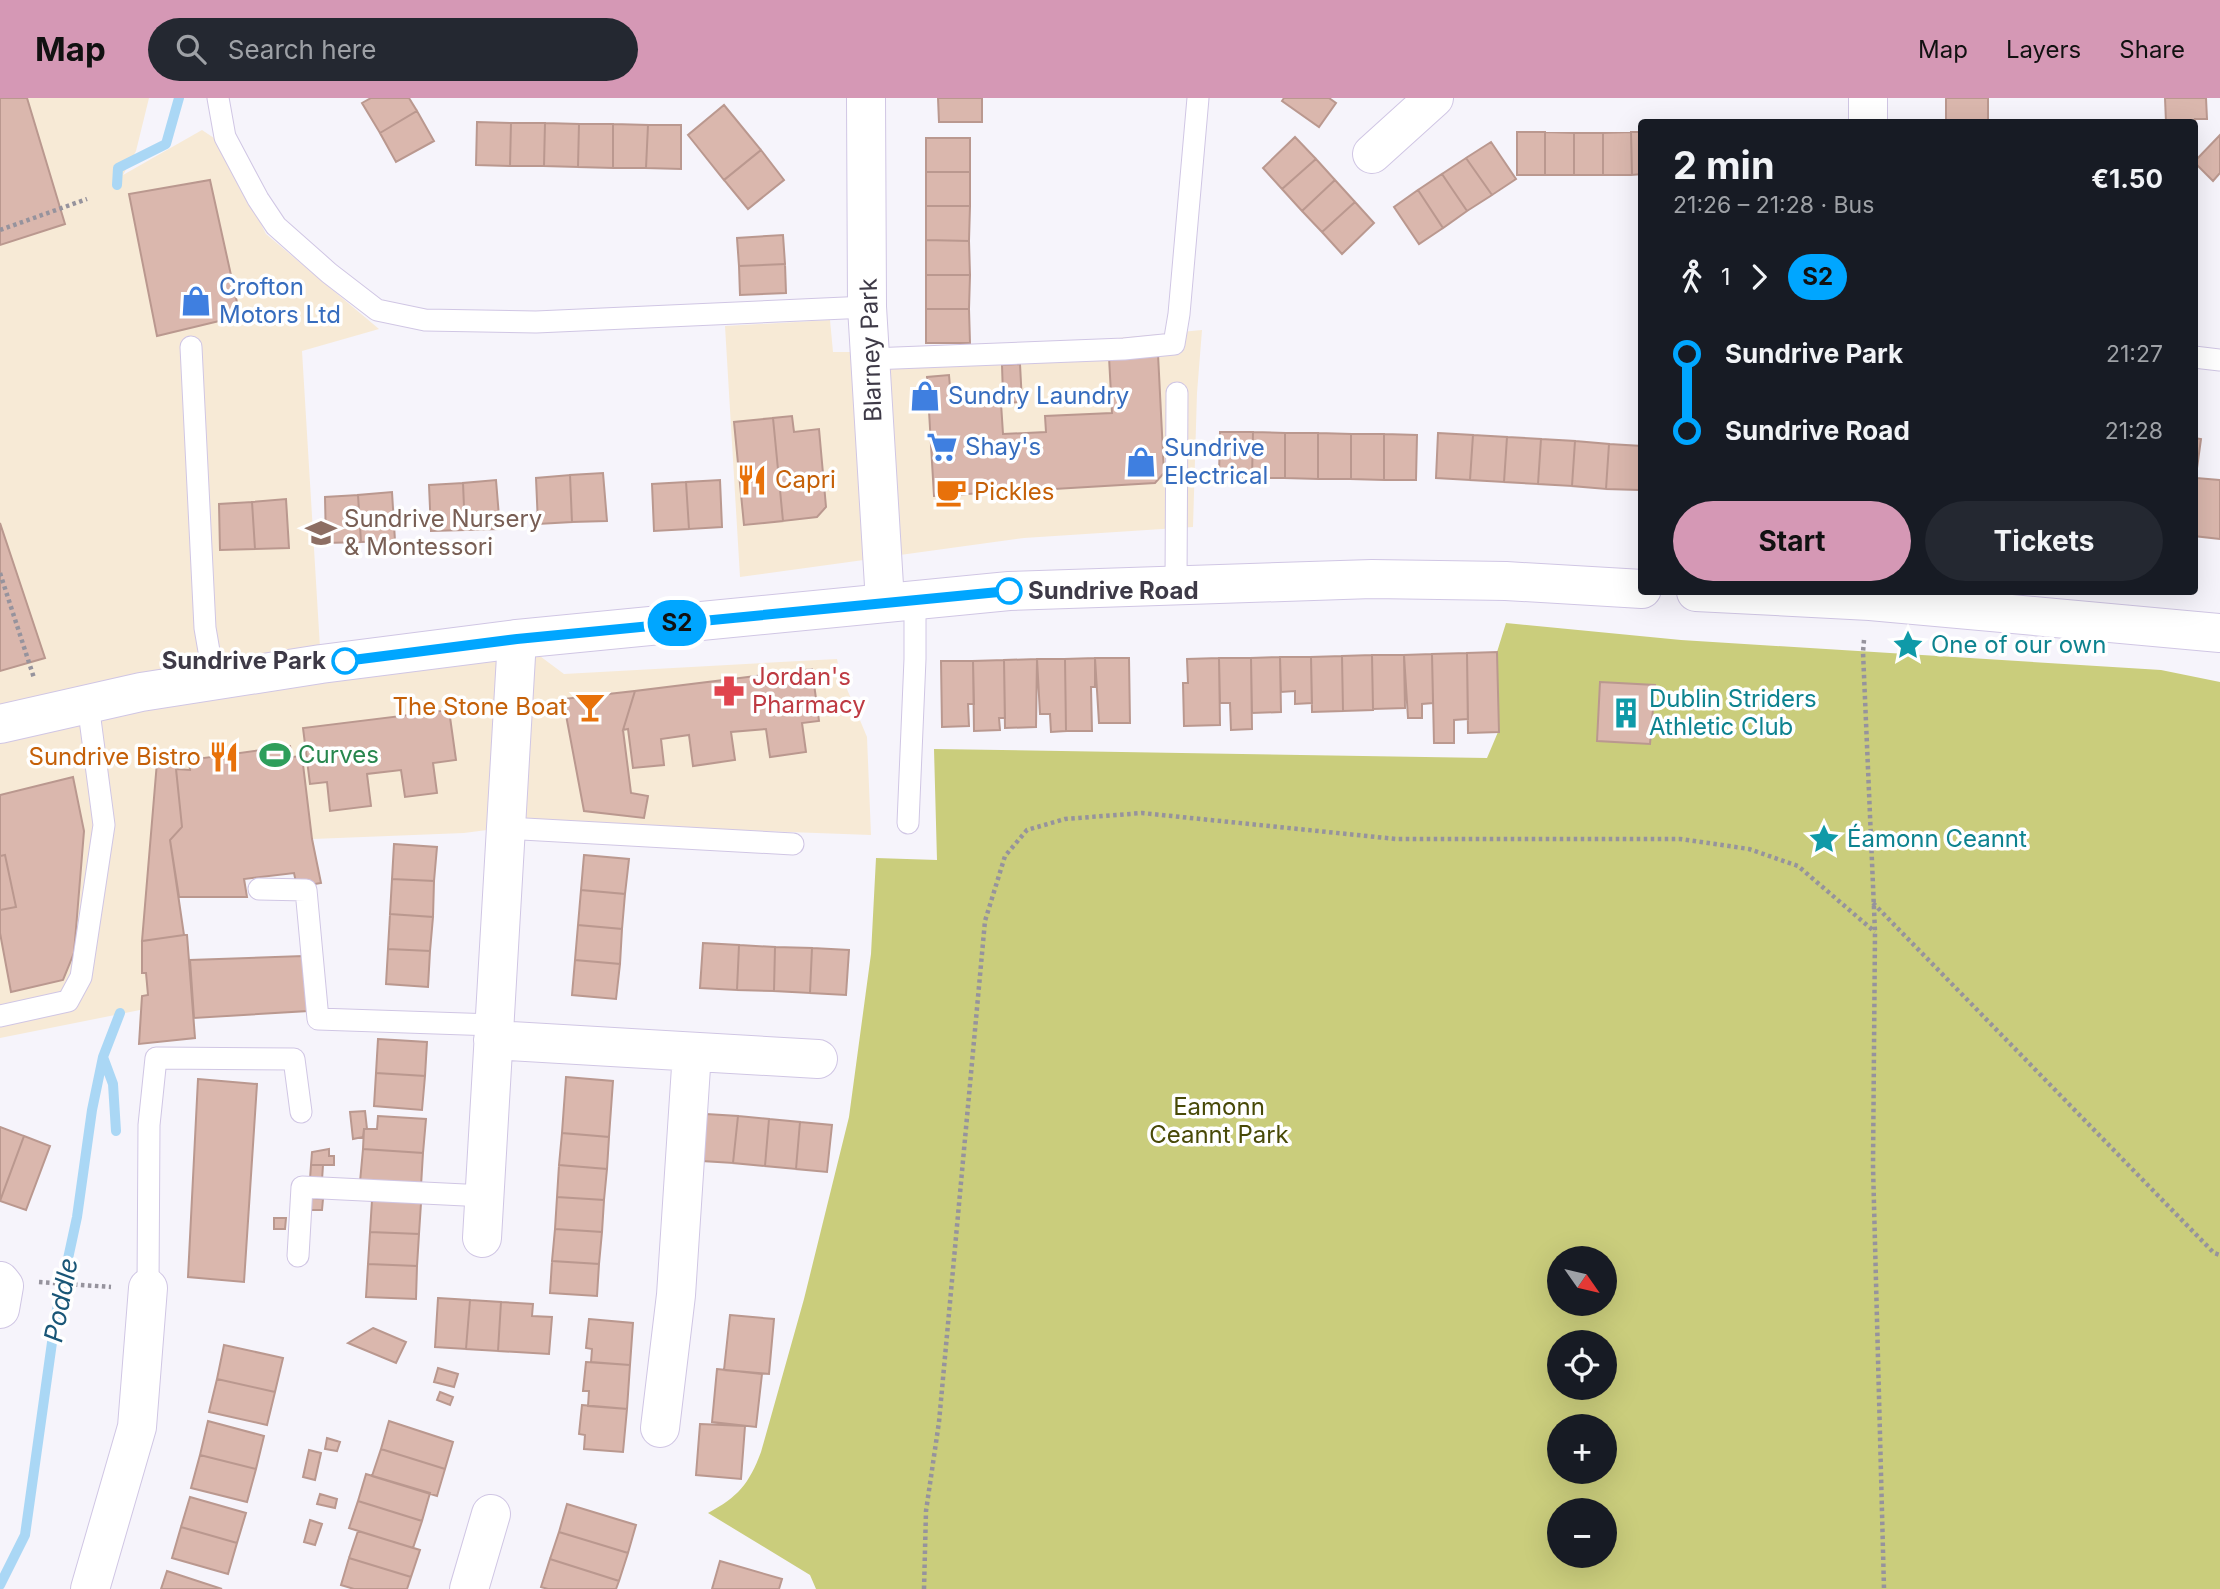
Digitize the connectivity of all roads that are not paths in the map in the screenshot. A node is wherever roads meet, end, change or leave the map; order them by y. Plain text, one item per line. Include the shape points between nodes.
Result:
1 (218, 98) edge
2 (866, 98) edge
3 (1198, 98) edge
4 (1434, 98) edge
5 (1868, 98) edge
6 (1868, 119) edge
7 (1372, 153) dead end
8 (867, 307) junction
9 (191, 348) dead end
10 (2198, 357) edge
11 (870, 359) junction
12 (2220, 360) edge
13 (1177, 393) dead end
14 (1177, 584) junction
15 (1638, 589) edge
16 (1826, 595) edge
17 (1870, 596) edge
18 (900, 602) junction
19 (2220, 633) edge
20 (517, 639) junction
21 (214, 680) junction
22 (88, 704) junction
23 (0, 724) edge
24 (908, 823) dead end
25 (506, 828) junction
26 (793, 844) dead end
27 (259, 889) dead end
28 (0, 1016) edge
29 (494, 1032) junction
30 (692, 1052) junction
31 (818, 1059) dead end
32 (301, 1112) dead end
33 (485, 1196) junction
34 (482, 1238) dead end
35 (298, 1256) dead end
36 (148, 1288) joint
37 (660, 1428) dead end
38 (491, 1514) dead end
39 (90, 1589) edge
40 (469, 1589) edge

1 - 8 lane via 225,137 276,226 377,310 425,320 536,322
2 - 8 street, Blarney Park
3 - 11 lane via 1174,344
4 - 7 street
5 - 6 street
8 - 11 street, Blarney Park
9 - 21 lane via 205,628
10 - 12 lane
11 - 18 street, Blarney Park
13 - 14 lane
14 - 15 street via 1372,579
14 - 18 street via 1009,591
16 - 17 street
17 - 19 street
18 - 20 street
18 - 24 lane via 915,659
20 - 21 street
20 - 25 street
21 - 22 street
22 - 23 street
22 - 28 lane via 104,825 81,977 68,1001
25 - 26 lane
25 - 29 street
27 - 29 lane via 306,890 318,1019
29 - 30 street
29 - 33 street
30 - 31 street
30 - 37 street via 676,1295
32 - 36 lane via 294,1059 156,1059 149,1125
33 - 34 street
33 - 35 lane via 302,1187
36 - 39 street via 137,1427
38 - 40 street

